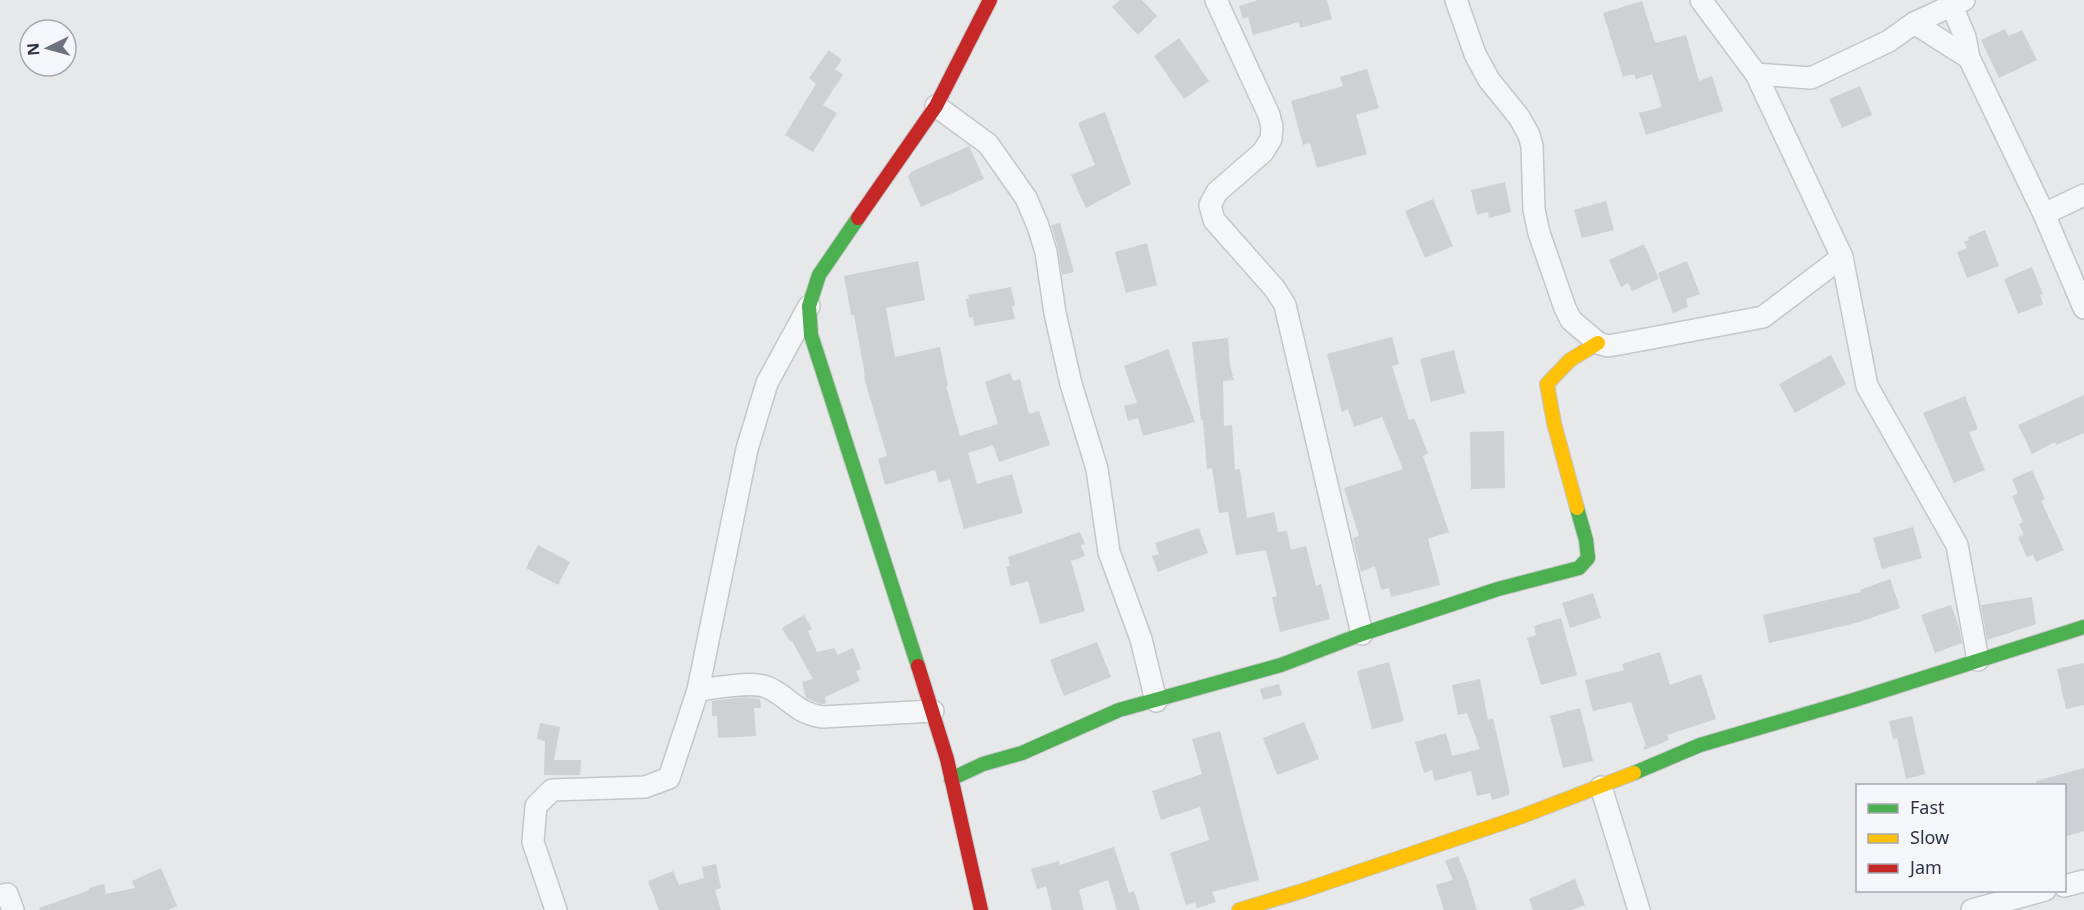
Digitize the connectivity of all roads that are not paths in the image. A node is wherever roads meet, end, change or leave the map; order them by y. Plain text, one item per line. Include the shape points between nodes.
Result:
1 (990, 0) edge
2 (1216, 0) edge
3 (1456, 0) edge
4 (1701, 0) edge
5 (1958, 3) edge
6 (1914, 23) junction
7 (1970, 58) junction
8 (1756, 74) junction
9 (936, 106) junction
10 (2084, 195) edge
11 (2044, 214) junction
12 (1842, 257) junction
13 (809, 306) junction
14 (2084, 308) edge
15 (1598, 343) junction
16 (2084, 627) edge
17 (1362, 634) junction
18 (1978, 660) junction
19 (698, 690) junction
20 (1156, 701) junction
21 (933, 711) junction
22 (951, 779) junction
23 (1601, 787) junction
24 (2084, 881) edge
25 (2066, 886) edge
26 (2041, 892) edge
27 (0, 896) edge
28 (13, 910) edge
29 (556, 910) edge
30 (981, 910) edge
31 (1239, 910) edge
32 (1639, 910) edge
33 (1972, 910) edge

1 - 9 street
2 - 17 street via 1272,127 1271,140 1263,152 1217,192 1210,205 1214,220 1285,305
3 - 15 street via 1475,54 1489,80 1529,135 1534,210 1565,308 1571,320
4 - 8 street
5 - 6 street
5 - 7 street
6 - 7 street
6 - 8 street via 1888,41 1811,78
7 - 11 street
8 - 12 street
9 - 13 street via 819,275
9 - 20 street via 988,144 1026,198 1038,226 1071,384 1097,469 1110,552 1141,639
10 - 11 street
11 - 14 street
12 - 15 street via 1762,317 1636,341
12 - 18 street via 1867,386 1957,545
13 - 19 street via 768,383 747,449
13 - 21 street via 811,335
15 - 17 street via 1569,358 1547,384 1587,540 1588,558 1579,568 1498,589
16 - 18 street
17 - 20 street via 1281,665
18 - 23 street via 1700,745
19 - 21 street via 768,687 807,714 822,717
19 - 29 street via 669,778 645,787 552,790 536,806 533,842
20 - 22 street via 1119,710
21 - 22 street
22 - 30 street
23 - 31 street
23 - 32 street
24 - 25 street
26 - 33 street
27 - 28 street via 7,894

